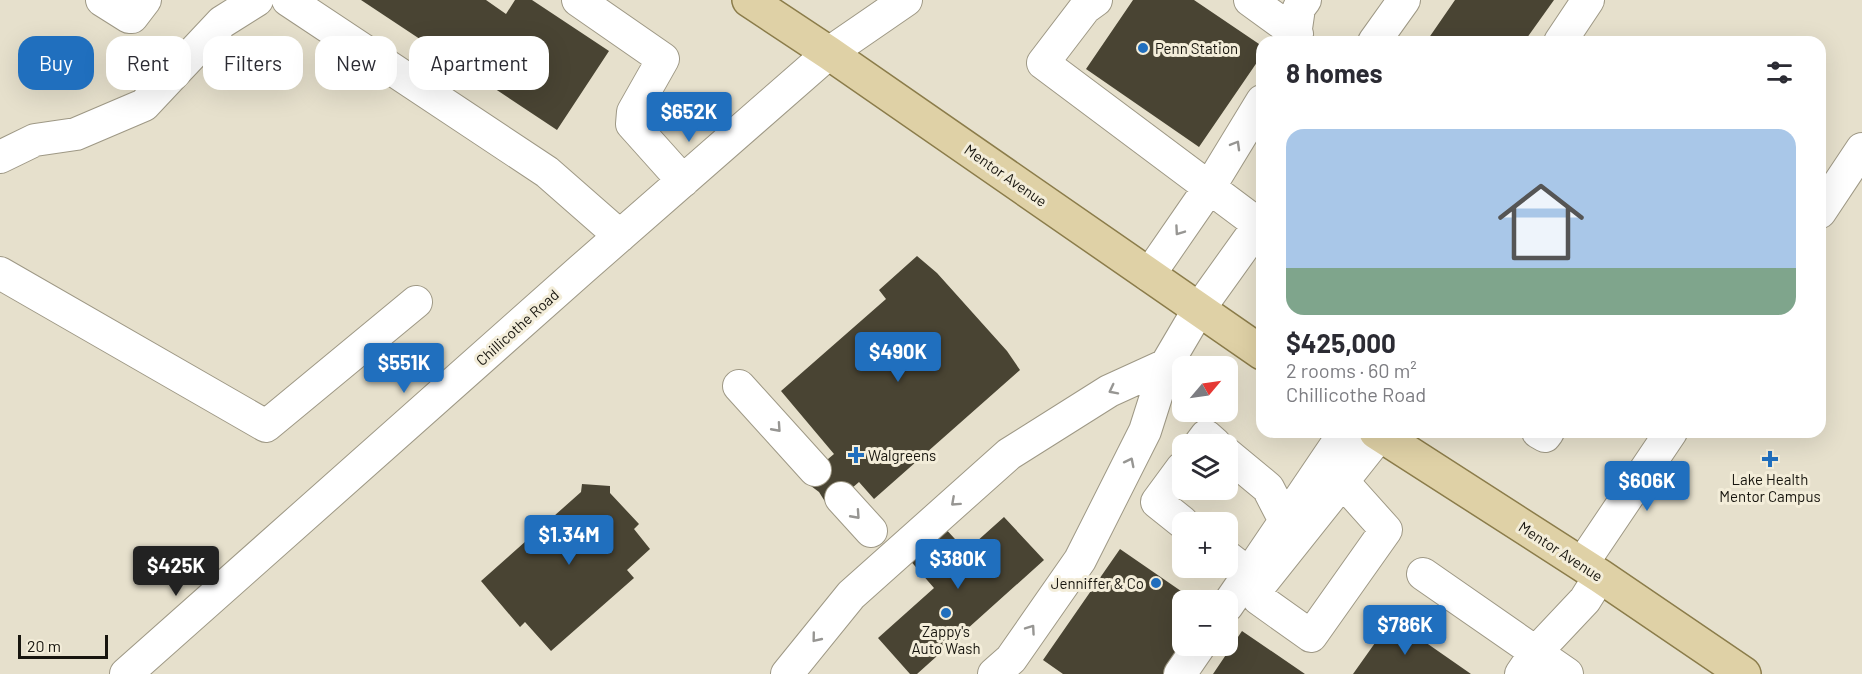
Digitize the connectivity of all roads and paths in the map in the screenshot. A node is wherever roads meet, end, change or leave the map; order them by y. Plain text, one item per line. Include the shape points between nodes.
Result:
1 (102, 0) edge
2 (145, 0) edge
3 (257, 0) edge
4 (288, 0) edge
5 (578, 0) edge
6 (749, 0) edge
7 (906, 0) edge
8 (1096, 0) edge
9 (1250, 0) edge
10 (1305, 0) edge
11 (1404, 0) edge
12 (1588, 0) edge
13 (1293, 36) edge
14 (1295, 36) edge
15 (1378, 36) edge
16 (1564, 36) edge
17 (829, 53) junction
18 (1256, 111) edge
19 (1862, 149) edge
20 (0, 158) edge
21 (683, 181) junction
22 (1209, 188) junction
23 (1826, 203) edge
24 (1256, 221) edge
25 (1256, 231) edge
26 (620, 236) junction
27 (0, 273) edge
28 (1149, 275) junction
29 (416, 302) dead end
30 (1199, 309) junction
31 (1256, 348) edge
32 (1166, 364) junction
33 (740, 386) dead end
34 (1341, 438) edge
35 (1376, 438) edge
36 (1388, 438) edge
37 (1668, 438) edge
38 (1238, 463) edge
39 (815, 470) dead end
40 (1172, 481) edge
41 (1342, 482) junction
42 (841, 498) dead end
43 (1172, 514) edge
44 (1285, 521) junction
45 (871, 531) dead end
46 (1238, 566) edge
47 (1591, 570) junction
48 (1423, 574) dead end
49 (1192, 656) edge
50 (1528, 663) edge
51 (126, 674) edge
52 (787, 674) edge
53 (994, 674) edge
54 (1180, 674) edge
55 (1567, 674) edge
56 (1744, 674) edge

1 - 2 street via 129,17
3 - 20 street via 222,22 144,105 76,134 35,140
4 - 26 street via 547,172
5 - 21 street via 663,59 633,112 632,124
6 - 17 main road, Mentor Avenue
7 - 17 street, Chillicothe Road
8 - 22 street via 1085,8 1043,63
9 - 13 street
10 - 14 street via 1299,8
11 - 15 street
12 - 16 street
17 - 21 street, Chillicothe Road
17 - 28 main road, Mentor Avenue
22 -> 18 street
19 - 23 street
21 - 26 street, Chillicothe Road
22 - 24 street
22 -> 28 street
25 - 30 street
26 - 51 street, Chillicothe Road
27 - 29 street via 266,426
28 - 30 main road, Mentor Avenue
30 - 31 main road, Mentor Avenue
30 - 32 street
32 -> 52 street via 1109,391 1008,453 851,595
53 -> 32 street via 1011,659 1080,560 1145,431
33 -> 39 street
34 - 44 street
35 - 41 street
36 - 47 main road, Mentor Avenue
37 - 47 street
38 - 44 street via 1268,488
40 - 43 street via 1156,502
41 - 41 street via 1257,589 1259,599 1311,636 1386,530
42 -> 45 street
44 - 46 street
47 - 50 street via 1585,600
47 - 56 main road, Mentor Avenue
48 - 50 street
49 - 54 street
50 - 55 street

